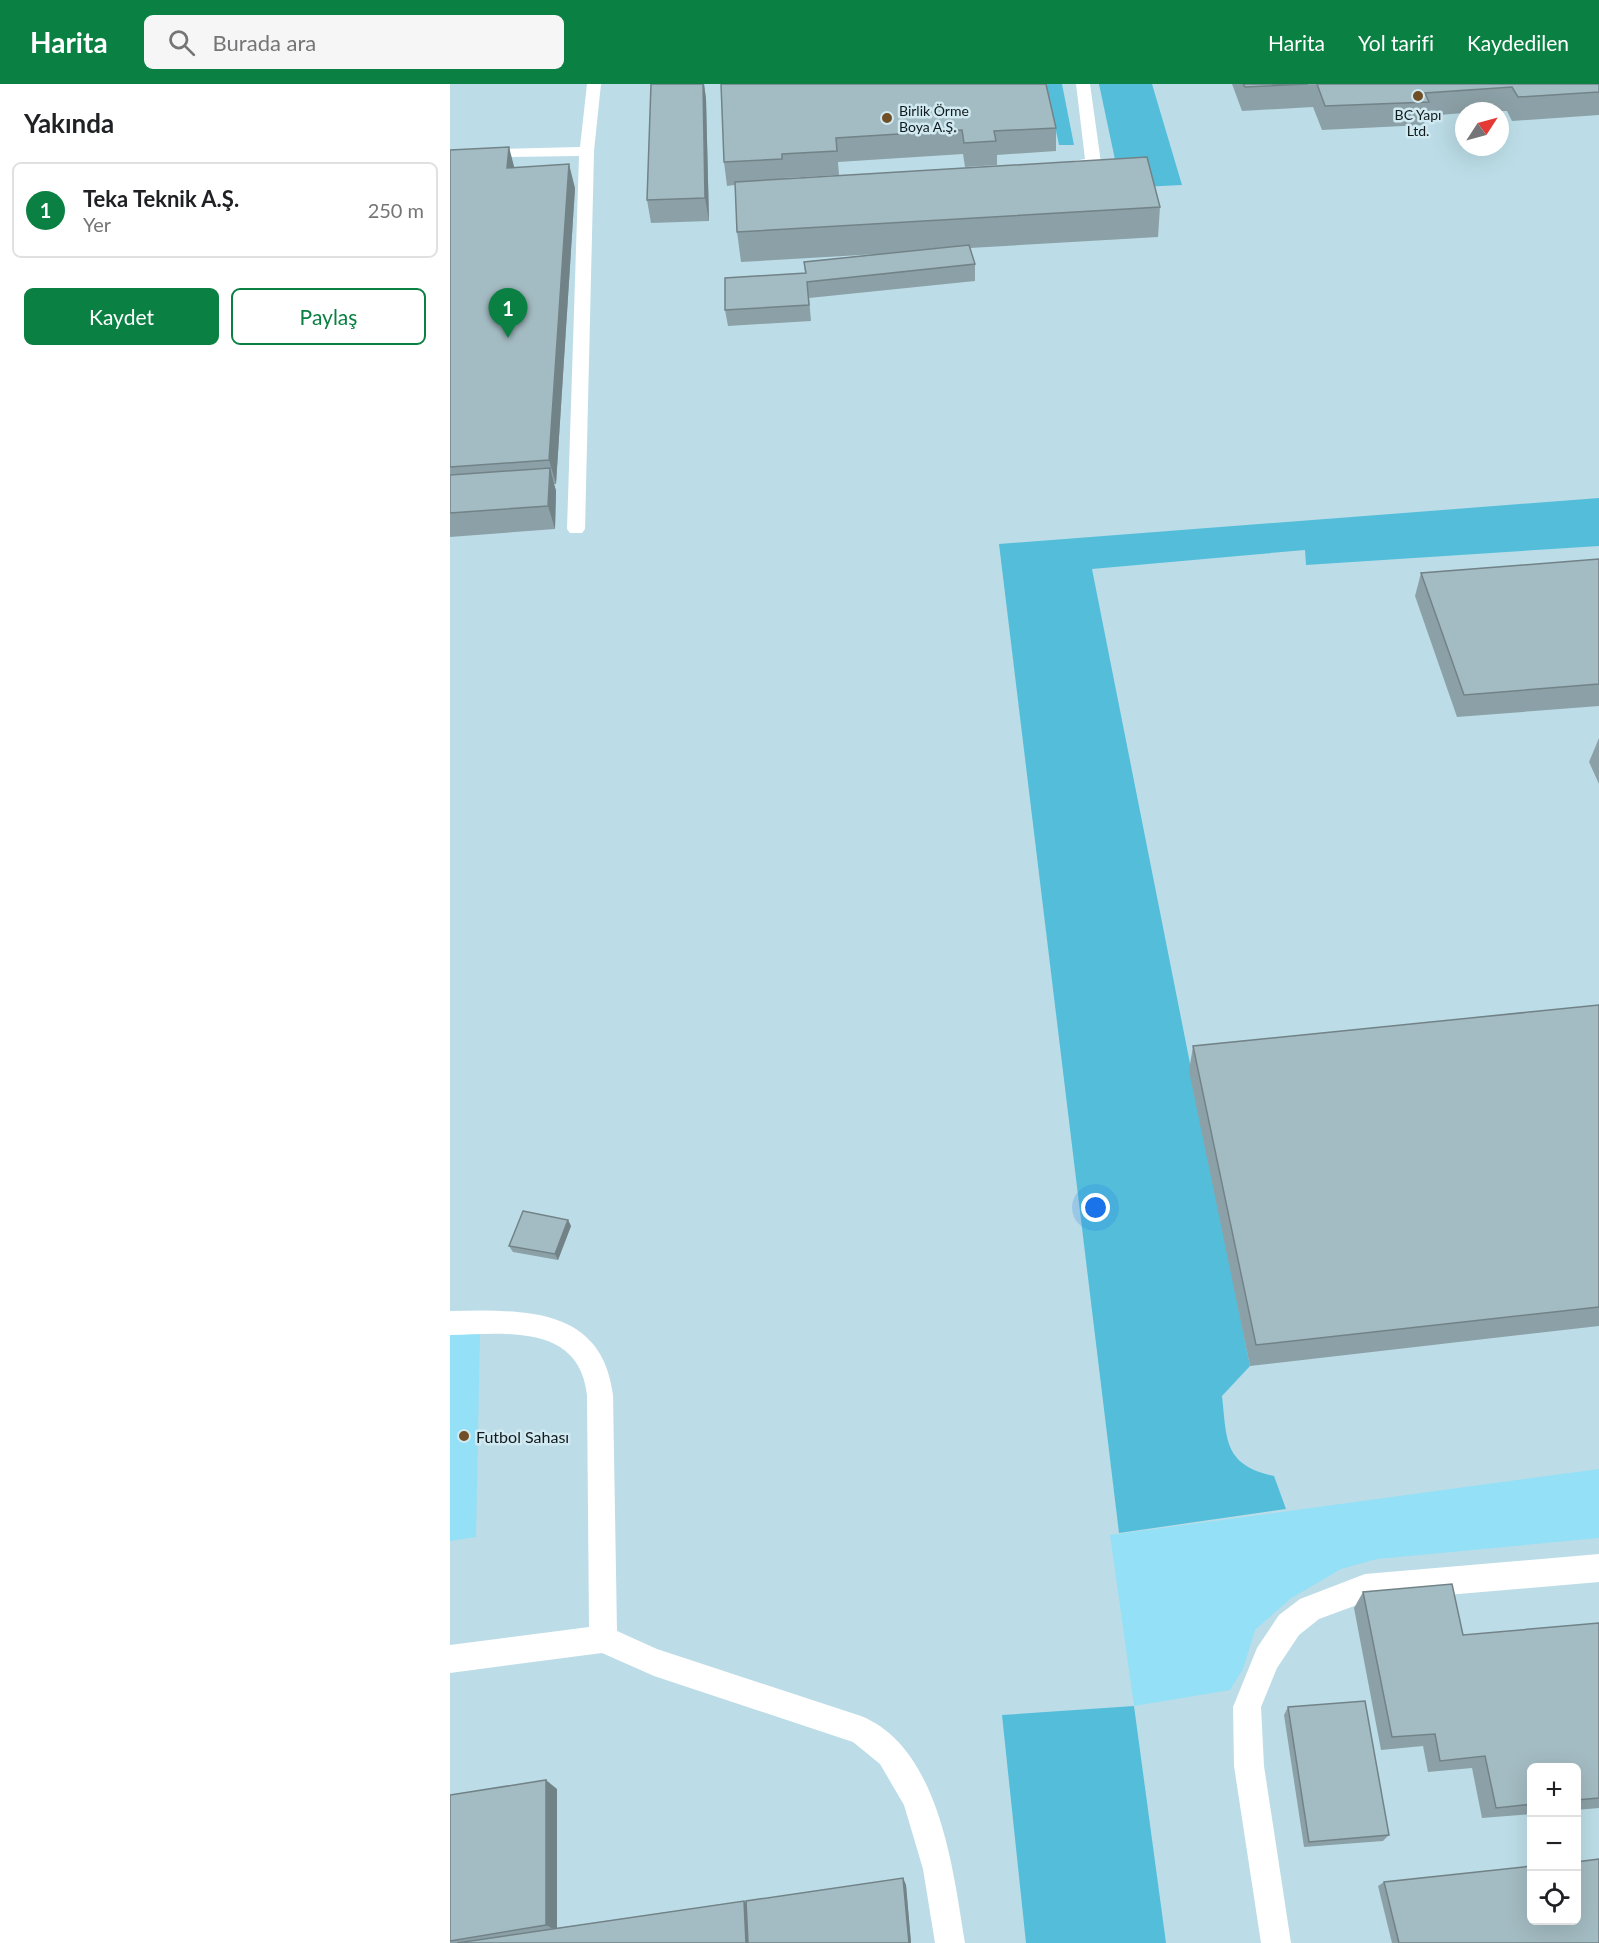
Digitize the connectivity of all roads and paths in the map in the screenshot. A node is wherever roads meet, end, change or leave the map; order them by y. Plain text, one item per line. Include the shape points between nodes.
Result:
1 (594, 84) edge
2 (1083, 84) edge
3 (587, 151) junction
4 (450, 154) edge
5 (1045, 167) edge
6 (576, 529) dead end
7 (450, 1323) edge
8 (1599, 1568) edge
9 (603, 1639) junction
10 (450, 1659) edge
11 (950, 1943) edge
12 (1276, 1943) edge

1 - 3 lane
2 - 5 lane via 1093,163
3 - 4 lane
3 - 6 lane
7 - 9 lane via 523,1324 556,1330 584,1350 595,1368 600,1395
8 - 12 lane via 1365,1588 1310,1609 1289,1624 1267,1658 1247,1707 1249,1766
9 - 10 lane
9 - 11 lane via 654,1662 861,1730 888,1752 921,1807 938,1868

